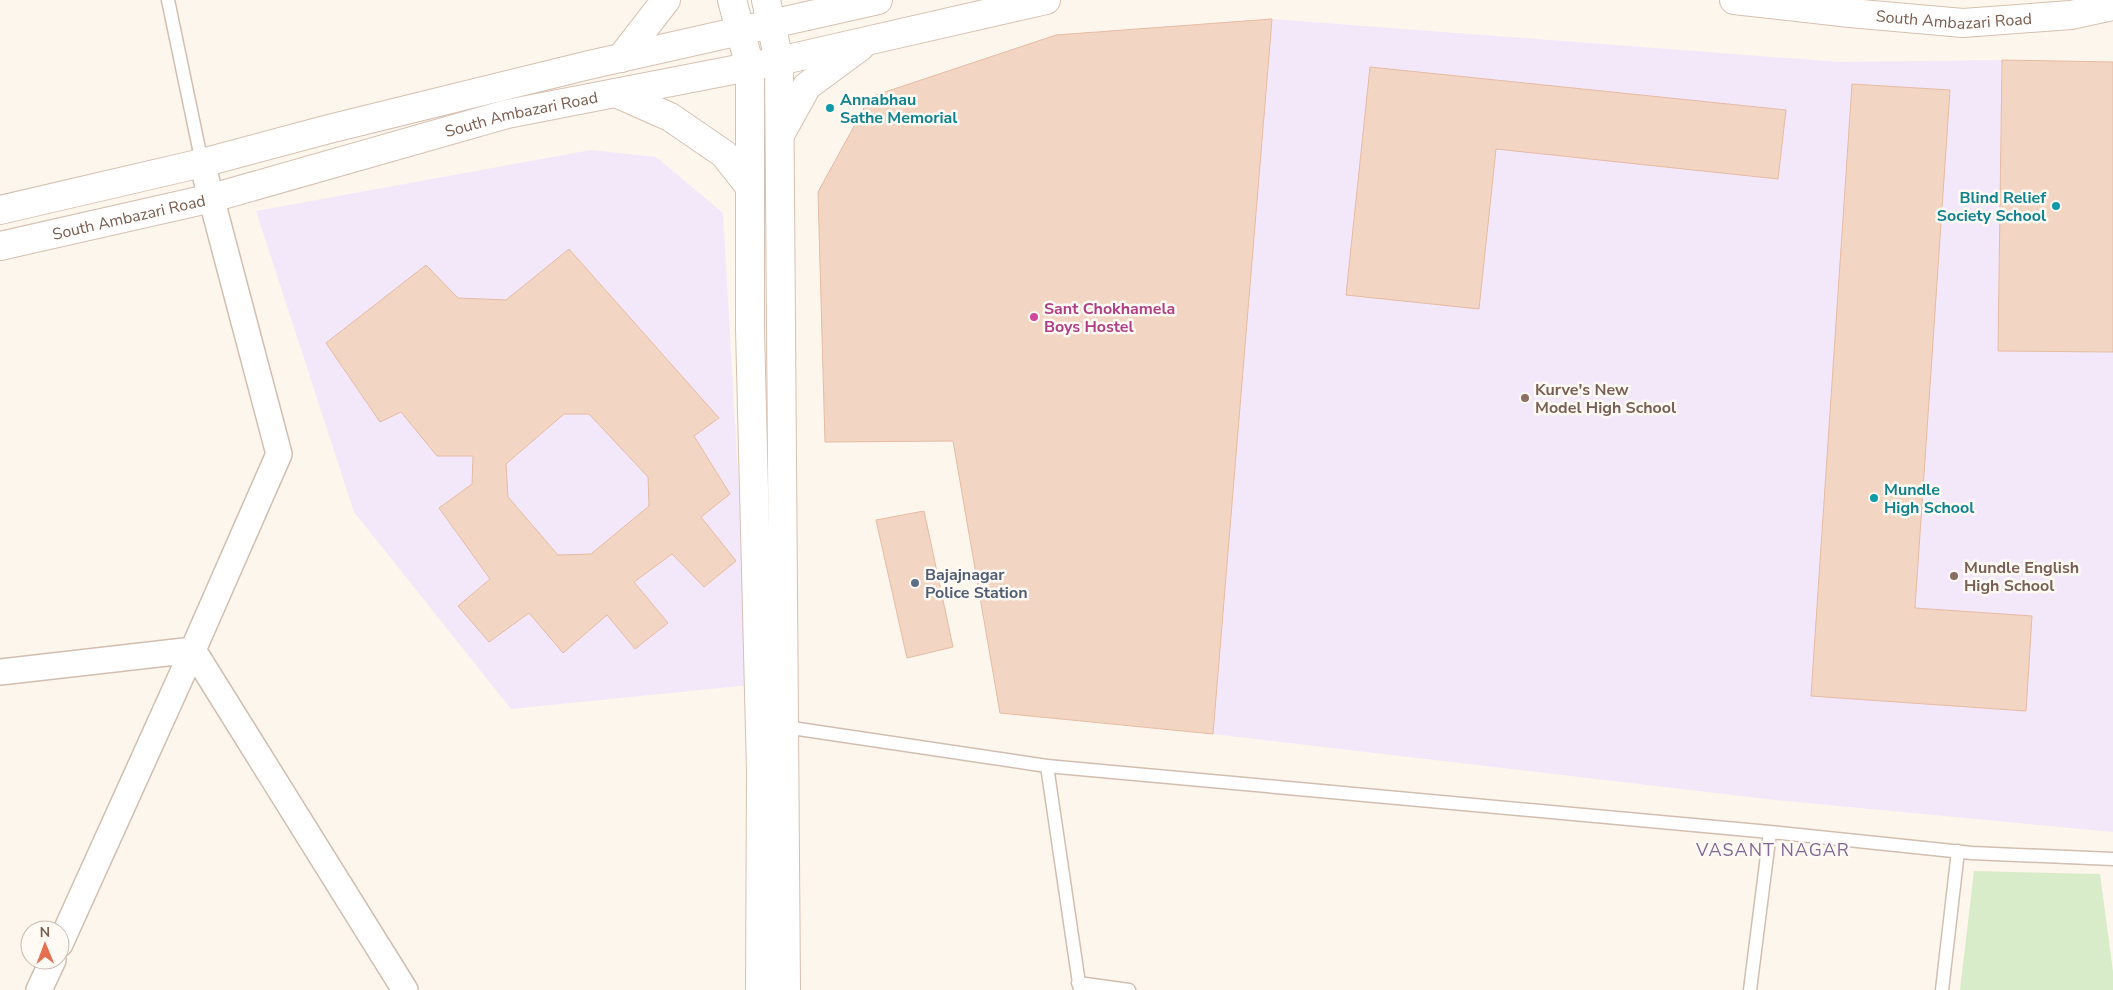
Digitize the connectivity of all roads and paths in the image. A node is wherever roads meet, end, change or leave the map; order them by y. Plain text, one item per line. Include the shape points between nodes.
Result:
1 (168, 0) edge
2 (666, 0) edge
3 (732, 0) edge
4 (878, 0) edge
5 (1046, 0) edge
6 (1734, 0) edge
7 (2113, 6) edge
8 (769, 12) edge
9 (740, 32) junction
10 (870, 41) junction
11 (620, 58) junction
12 (779, 61) junction
13 (750, 67) junction
14 (616, 93) junction
15 (780, 135) junction
16 (202, 163) junction
17 (750, 187) junction
18 (212, 198) junction
19 (0, 210) edge
20 (0, 246) edge
21 (193, 650) junction
22 (0, 672) edge
23 (785, 727) junction
24 (1047, 766) junction
25 (1770, 832) junction
26 (1958, 851) junction
27 (2113, 860) edge
28 (70, 922) edge
29 (48, 970) edge
30 (1079, 987) edge
31 (39, 990) edge
32 (405, 990) edge
33 (760, 990) edge
34 (786, 990) edge
35 (1129, 990) edge
36 (1750, 990) edge
37 (1942, 990) edge

1 - 16 lane
2 - 11 main road
3 - 9 main road
4 - 8 main road, South Ambazari Road
5 - 10 main road, South Ambazari Road
6 - 7 main road, South Ambazari Road via 1963,22 2071,15
8 - 9 main road, South Ambazari Road
8 - 12 main road
9 - 11 main road, South Ambazari Road
9 - 13 main road
10 - 12 main road, South Ambazari Road
10 - 15 main road via 807,86
11 - 16 main road, South Ambazari Road
12 - 13 main road, South Ambazari Road
12 - 15 main road
13 - 14 main road, South Ambazari Road
13 - 17 main road
14 - 17 main road via 670,117 724,154
14 - 18 main road, South Ambazari Road via 507,114
15 - 23 main road
16 - 18 street
16 - 19 main road, South Ambazari Road
17 - 33 main road via 750,329 761,772
18 - 20 main road, South Ambazari Road
18 - 21 street via 279,454
21 - 22 street
21 - 28 street
21 - 32 street
23 - 24 lane
23 - 34 main road
24 - 25 lane
24 - 30 lane
25 - 26 lane
25 - 36 lane
26 - 27 lane
26 - 37 lane
29 - 31 street
30 - 35 lane

